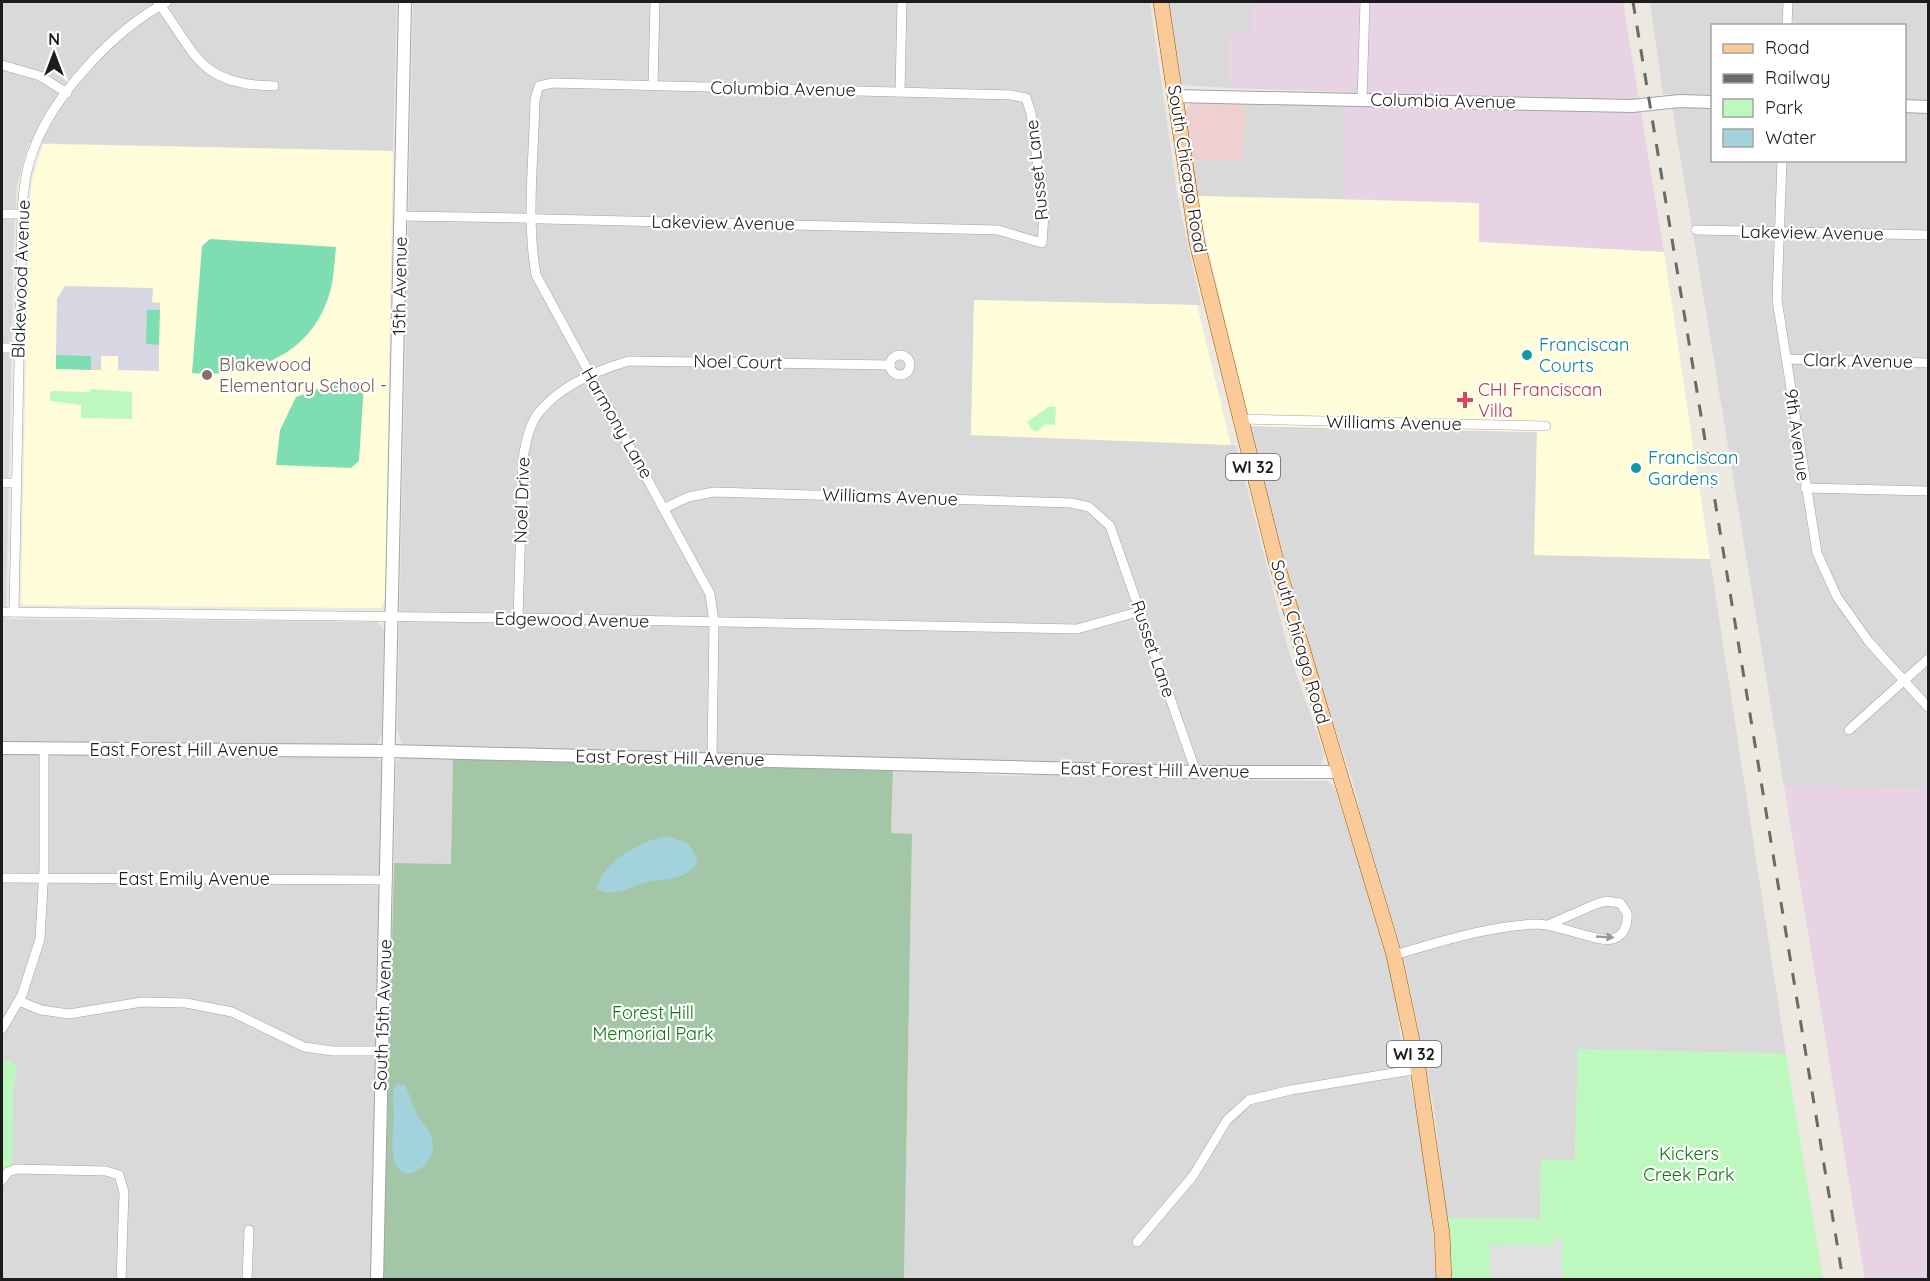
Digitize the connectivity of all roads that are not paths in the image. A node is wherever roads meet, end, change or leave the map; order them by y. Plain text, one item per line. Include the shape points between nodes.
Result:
1 (405, 2) edge
2 (655, 2) edge
3 (902, 2) edge
4 (1161, 2) edge
5 (1365, 2) edge
6 (1788, 2) edge
7 (162, 3) edge
8 (1787, 24) edge
9 (2, 65) edge
10 (274, 86) dead end
11 (539, 86) joint
12 (653, 86) junction
13 (900, 92) junction
14 (67, 93) junction
15 (1174, 96) junction
16 (1026, 98) joint
17 (1362, 99) junction
18 (1711, 102) edge
19 (1906, 106) edge
20 (1929, 107) edge
21 (1782, 162) edge
22 (2, 214) edge
23 (22, 214) junction
24 (401, 216) junction
25 (532, 218) junction
26 (1696, 230) dead end
27 (1779, 233) junction
28 (1929, 235) edge
29 (1042, 243) joint
30 (2, 348) edge
31 (19, 348) junction
32 (1787, 359) junction
33 (1929, 363) edge
34 (890, 365) dead end
35 (590, 376) junction
36 (1241, 419) junction
37 (1546, 426) dead end
38 (2, 483) edge
39 (15, 483) junction
40 (1805, 488) junction
41 (1929, 491) edge
42 (665, 508) junction
43 (1110, 526) joint
44 (1140, 611) junction
45 (2, 612) edge
46 (14, 612) junction
47 (393, 616) junction
48 (518, 618) junction
49 (714, 622) junction
50 (1929, 659) edge
51 (1903, 681) junction
52 (1929, 707) edge
53 (1849, 730) dead end
54 (2, 748) edge
55 (44, 749) junction
56 (390, 751) junction
57 (712, 759) junction
58 (1196, 772) junction
59 (1338, 772) junction
60 (2, 878) edge
61 (43, 878) junction
62 (387, 880) junction
63 (1548, 925) junction
64 (1394, 955) junction
65 (19, 1001) junction
66 (2, 1029) edge
67 (381, 1051) junction
68 (1418, 1069) junction
69 (2, 1180) edge
70 (249, 1230) dead end
71 (1137, 1242) dead end
72 (121, 1280) edge
73 (247, 1280) edge
74 (377, 1280) edge
75 (1444, 1280) edge

1 - 24 street, 15th Avenue
2 - 12 street
3 - 13 street
4 - 15 main road, South Chicago Road / WI 32
5 - 17 street
6 - 8 street
7 - 10 street via 197,60 210,71 229,81
7 - 14 street, Blakewood Avenue via 111,40
9 - 14 street via 40,76
11 - 12 street, Columbia Avenue
11 - 25 street, Harmony Lane via 535,99
12 - 13 street, Columbia Avenue
13 - 16 street, Columbia Avenue
14 - 23 street, Blakewood Avenue via 46,122 33,150 24,182
15 - 17 street, Columbia Avenue
15 - 36 main road, South Chicago Road / WI 32 via 1197,243
16 - 29 street, Russet Lane via 1044,214
17 - 18 street, Columbia Avenue via 1632,106
19 - 20 street
21 - 27 street, 9th Avenue
22 - 23 street
23 - 31 street, Blakewood Avenue
24 - 25 street, Lakeview Avenue
24 - 47 street, 15th Avenue
25 - 29 street, Lakeview Avenue via 998,230
25 - 35 street, Harmony Lane via 536,275
26 - 27 street, Lakeview Avenue
27 - 28 street, Lakeview Avenue
27 - 32 street, 9th Avenue via 1777,300
30 - 31 street
31 - 39 street, Blakewood Avenue
32 - 33 street, Clark Avenue
32 - 40 street, 9th Avenue
34 - 35 street, Noel Court via 645,360 609,367
35 - 42 street, Harmony Lane
35 - 48 street, Noel Drive via 563,391 540,411 528,433 523,458
36 - 37 street, Williams Avenue
36 - 59 main road, South Chicago Road / WI 32 via 1276,561
38 - 39 street
39 - 46 street, Blakewood Avenue
40 - 41 street
40 - 51 street, 9th Avenue via 1817,553 1837,597
42 - 43 street, Williams Avenue via 688,497 714,492 931,497 1071,503 1089,507
42 - 49 street, Harmony Lane via 710,594
43 - 44 street, Russet Lane
44 - 49 street, Edgewood Avenue via 1077,629
44 - 58 street, Russet Lane
45 - 46 street, Edgewood Avenue
46 - 47 street, Edgewood Avenue
47 - 48 street, Edgewood Avenue
47 - 56 street, 15th Avenue
48 - 49 street, Edgewood Avenue
49 - 57 street, Harmony Lane
50 - 51 street
51 - 52 street
51 - 53 street
54 - 55 street, East Forest Hill Avenue
55 - 56 street, East Forest Hill Avenue
55 - 61 street
56 - 57 street, East Forest Hill Avenue
56 - 62 street, South 15th Avenue
57 - 58 street, East Forest Hill Avenue
58 - 59 street, East Forest Hill Avenue
59 - 64 main road, South Chicago Road / WI 32
60 - 61 street, East Emily Avenue
61 - 62 street, East Emily Avenue
61 - 65 street via 40,939
62 - 67 street, South 15th Avenue
63 -> 63 street via 1610,939 1626,928 1627,913 1620,903 1606,902
63 - 64 street via 1499,928
64 - 68 main road, South Chicago Road / WI 32
65 - 66 street
65 - 67 street via 41,1010 69,1014 142,1002 186,1003 232,1012 304,1047
67 - 74 street, South 15th Avenue
68 - 71 street via 1250,1100 1227,1120 1193,1176
68 - 75 main road, South Chicago Road / WI 32 via 1442,1234
69 - 72 street via 16,1169 106,1171 119,1175 124,1192
70 - 73 street

